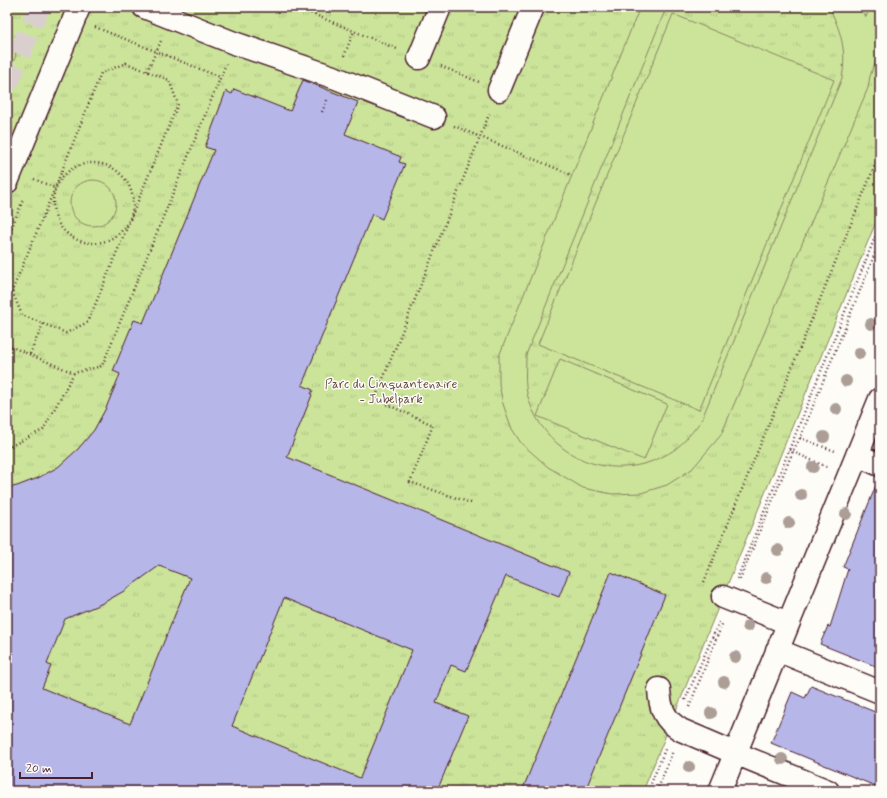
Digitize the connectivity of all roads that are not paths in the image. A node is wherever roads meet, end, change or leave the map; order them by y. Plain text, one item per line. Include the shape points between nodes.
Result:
1 (79, 7) edge
2 (144, 7) edge
3 (440, 7) edge
4 (533, 7) edge
5 (419, 58) dead end
6 (499, 90) road end
7 (434, 118) road end
8 (7, 182) edge
9 (880, 399) edge
10 (857, 454) junction
11 (880, 465) edge
12 (728, 599) road end
13 (788, 623) junction
14 (777, 650) junction
15 (659, 689) dead end
16 (880, 692) edge
17 (735, 753) junction
18 (720, 791) edge
19 (828, 791) edge

1 - 8 street
2 - 7 street via 234,43 336,78
3 - 5 street
4 - 6 street
9 - 10 street
10 - 11 street
10 - 13 street
12 - 13 street
13 - 14 street
14 - 16 street
14 - 17 street
15 - 17 street via 661,708 678,728
17 - 18 street
17 - 19 street

